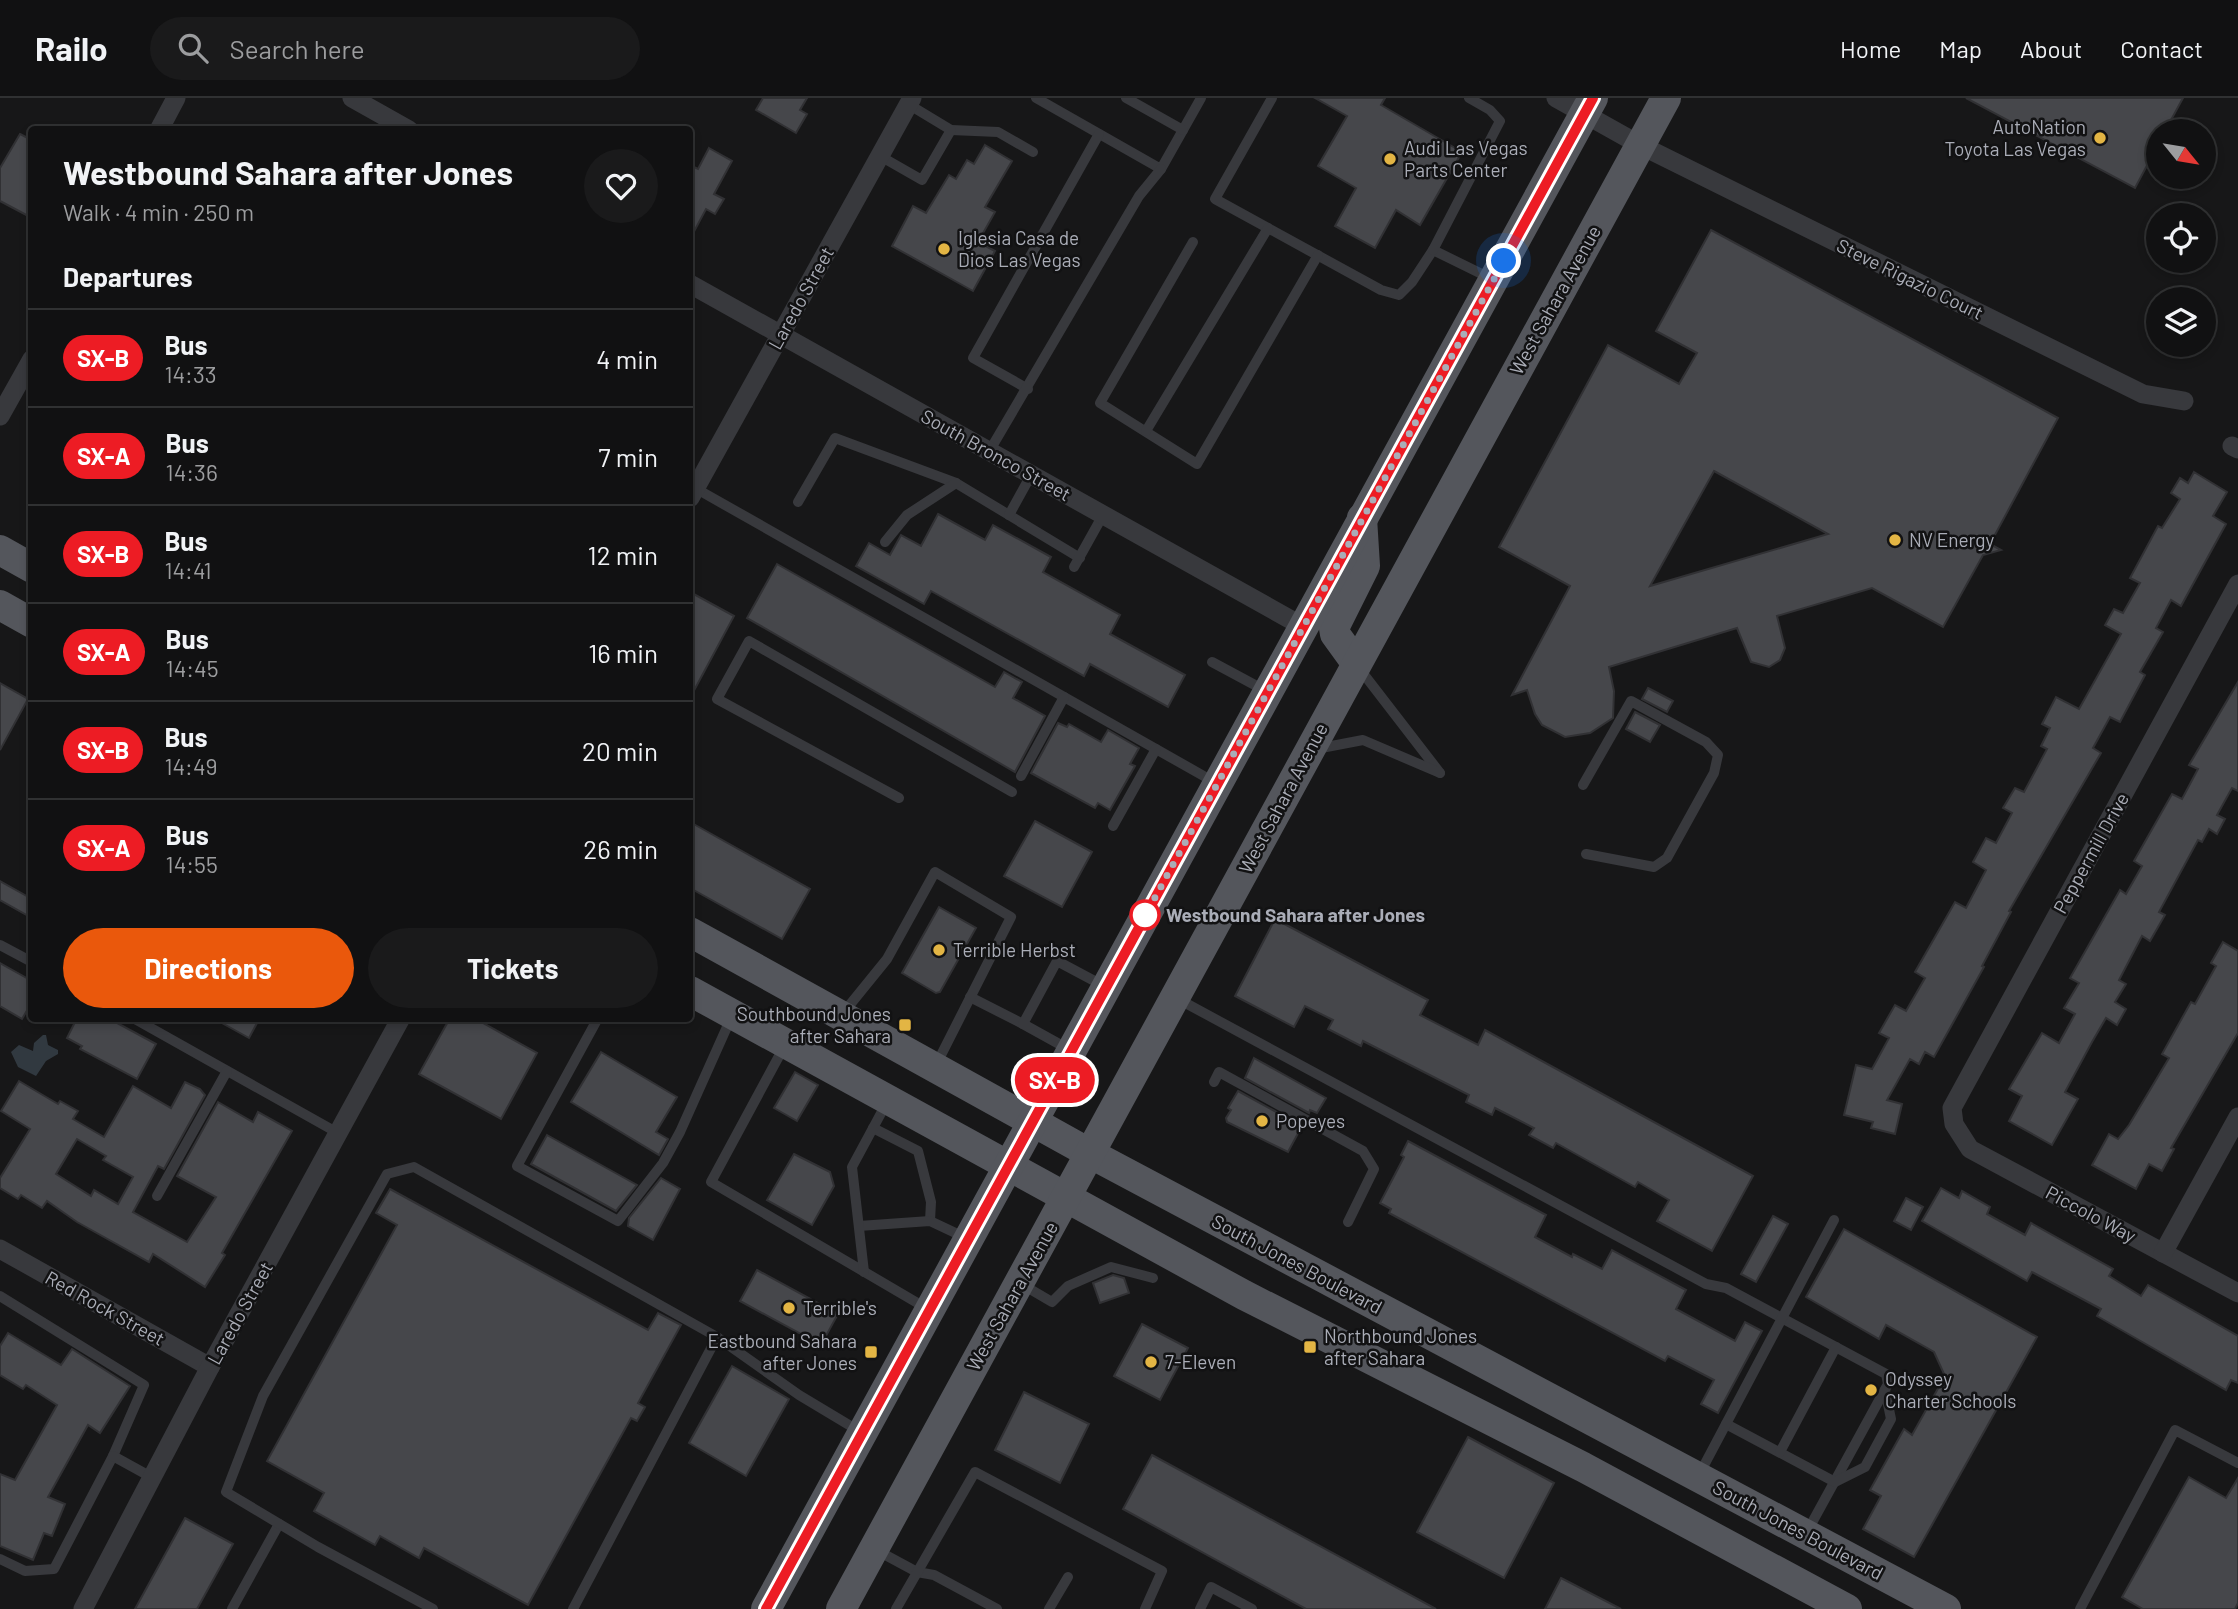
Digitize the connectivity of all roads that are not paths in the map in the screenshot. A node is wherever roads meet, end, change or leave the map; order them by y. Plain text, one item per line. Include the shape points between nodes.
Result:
1 (176, 98) edge
2 (352, 98) edge
3 (1036, 98) edge
4 (1126, 98) edge
5 (1201, 98) edge
6 (1272, 98) edge
7 (1469, 98) edge
8 (1556, 98) edge
9 (1665, 98) edge
10 (910, 101) edge
11 (1483, 101) edge
12 (1589, 106) edge
13 (161, 126) edge
14 (402, 126) edge
15 (951, 130) junction
16 (1183, 130) junction
17 (1099, 134) junction
18 (1640, 145) junction
19 (1033, 152) dead end
20 (880, 156) junction
21 (1161, 169) junction
22 (1268, 228) junction
23 (1193, 242) dead end
24 (1433, 250) junction
25 (1318, 255) junction
26 (1493, 280) junction
27 (693, 286) edge
28 (780, 335) junction
29 (28, 366) edge
30 (1028, 389) junction
31 (2184, 401) dead end
32 (0, 416) edge
33 (1146, 430) junction
34 (990, 450) junction
35 (1031, 475) junction
36 (956, 483) junction
37 (693, 491) edge
38 (693, 494) edge
39 (798, 502) dead end
40 (1103, 514) junction
41 (1009, 515) junction
42 (1362, 517) junction
43 (885, 542) dead end
44 (0, 550) edge
45 (28, 566) edge
46 (2238, 584) edge
47 (0, 605) edge
48 (28, 621) edge
49 (1302, 626) junction
50 (1212, 662) dead end
51 (1356, 663) junction
52 (1267, 691) junction
53 (1064, 697) junction
54 (1156, 749) junction
55 (1308, 750) junction
56 (1021, 776) dead end
57 (1216, 783) junction
58 (1583, 785) dead end
59 (1012, 792) dead end
60 (899, 798) dead end
61 (1113, 826) dead end
62 (1586, 854) dead end
63 (693, 934) edge
64 (0, 944) edge
65 (28, 960) edge
66 (1106, 987) junction
67 (693, 993) edge
68 (970, 997) junction
69 (1174, 997) junction
70 (733, 1014) junction
71 (841, 1016) junction
72 (140, 1022) edge
73 (399, 1022) edge
74 (596, 1022) edge
75 (1023, 1024) junction
76 (786, 1045) junction
77 (1071, 1050) junction
78 (935, 1067) junction
79 (227, 1071) junction
80 (1214, 1082) dead end
81 (888, 1100) junction
82 (2238, 1117) edge
83 (1033, 1121) junction
84 (1954, 1124) joint
85 (873, 1128) junction
86 (338, 1133) junction
87 (1091, 1154) junction
88 (1007, 1168) junction
89 (158, 1196) dead end
90 (1065, 1199) junction
91 (1834, 1220) dead end
92 (930, 1221) junction
93 (1348, 1222) dead end
94 (859, 1226) junction
95 (968, 1239) junction
96 (0, 1249) edge
97 (2163, 1253) junction
98 (864, 1272) junction
99 (1153, 1278) dead end
100 (1020, 1283) junction
101 (2238, 1293) edge
102 (0, 1296) edge
103 (929, 1310) junction
104 (1782, 1318) junction
105 (717, 1336) junction
106 (1836, 1347) junction
107 (210, 1367) junction
108 (1885, 1390) junction
109 (1726, 1424) junction
110 (1605, 1426) junction
111 (862, 1433) junction
112 (1780, 1452) junction
113 (113, 1456) junction
114 (2238, 1463) edge
115 (1583, 1467) junction
116 (1698, 1476) junction
117 (153, 1478) junction
118 (1835, 1482) junction
119 (279, 1524) junction
120 (1806, 1535) junction
121 (874, 1549) junction
122 (0, 1559) edge
123 (917, 1572) junction
124 (1068, 1577) dead end
125 (2083, 1608) edge
126 (83, 1609) edge
127 (232, 1609) edge
128 (433, 1609) edge
129 (573, 1609) edge
130 (766, 1609) edge
131 (841, 1609) edge
132 (896, 1609) edge
133 (997, 1609) edge
134 (1049, 1609) edge
135 (1145, 1609) edge
136 (1200, 1609) edge
137 (1252, 1609) edge
138 (1847, 1609) edge
139 (1945, 1609) edge

1 - 13 street
2 - 14 street
3 - 17 lane
4 - 16 lane
5 - 16 lane
6 - 22 lane via 1215,198
7 - 11 lane
8 - 12 street, Steve Rigazio Court
9 - 18 main road, West Sahara Avenue
10 - 15 lane
10 - 20 street, Laredo Street
11 - 24 lane via 1500,121
12 - 18 street, Steve Rigazio Court
12 - 26 main road
15 - 19 lane via 998,132
15 - 20 lane via 922,180
16 - 21 lane
17 - 21 lane
17 - 30 lane via 973,358
18 - 31 street, Steve Rigazio Court via 2143,394
18 - 51 main road, West Sahara Avenue
20 - 28 street, Laredo Street
21 - 30 lane via 1139,196
22 - 25 lane
22 - 33 lane
23 - 33 lane via 1100,403
24 - 25 lane via 1399,295
24 - 26 lane
25 - 33 lane via 1197,464
26 - 42 main road
27 - 28 street, South Bronco Street
28 - 34 street, South Bronco Street
28 - 37 street, Laredo Street
29 - 32 street
30 - 34 lane
34 - 35 street, South Bronco Street
35 - 40 street, South Bronco Street
35 - 41 lane
36 - 39 lane via 835,438
36 - 41 lane
36 - 43 lane via 907,515
38 - 53 lane
40 - 41 lane via 1077,562
40 - 49 street, South Bronco Street
42 - 49 main road
42 - 51 main road via 1365,566 1334,628
44 - 45 main road
46 - 84 street, Peppermill Drive via 1952,1108
47 - 48 main road
49 - 52 main road
50 - 52 lane
51 - 55 main road, West Sahara Avenue
51 - 55 lane via 1440,773 1363,740
52 - 57 main road
53 - 54 lane
53 - 56 lane
54 - 57 lane
54 - 61 lane
55 - 69 main road, West Sahara Avenue
57 - 66 main road
58 - 62 lane via 1631,701 1706,742 1718,755 1714,773 1660,864 1654,867
59 - 60 lane via 750,640 717,699
63 - 71 main road, South Jones Boulevard
64 - 65 lane
66 - 75 lane via 1057,961
66 - 77 main road
67 - 70 main road
68 - 71 lane via 1011,916 935,872 887,959
68 - 75 lane
68 - 78 lane
69 - 87 main road, West Sahara Avenue
69 - 104 lane via 1706,1284 1726,1288
70 - 74 lane via 663,1163 618,1221 517,1166
70 - 76 main road
71 - 78 main road, South Jones Boulevard
72 - 79 lane
73 - 86 street, Laredo Street
75 - 77 lane
76 - 81 main road
76 - 98 lane via 711,1182
77 - 83 main road
78 - 83 main road, South Jones Boulevard
79 - 86 lane
79 - 89 lane
80 - 93 lane via 1219,1072 1363,1151 1374,1169
81 - 85 lane
81 - 88 main road
82 - 97 street
83 - 87 main road, South Jones Boulevard
83 - 88 main road
84 - 97 street, Piccolo Way via 1970,1149
85 - 92 lane via 918,1151 931,1202
85 - 94 lane via 852,1167
86 - 107 street, Laredo Street
87 - 90 main road, West Sahara Avenue
87 - 110 main road, South Jones Boulevard
88 - 90 main road
88 - 95 main road
90 - 100 main road, West Sahara Avenue
90 - 115 main road
91 - 104 lane
92 - 94 lane
92 - 95 lane
94 - 98 lane
95 - 103 main road
96 - 107 street, Red Rock Street
97 - 101 street, Piccolo Way
98 - 103 lane
99 - 100 lane via 1111,1267 1068,1286 1052,1302
100 - 121 main road, West Sahara Avenue
102 - 113 lane via 144,1385
103 - 111 main road
104 - 106 lane
104 - 109 lane
105 - 111 lane
105 - 119 lane via 414,1167 387,1174 263,1396 226,1492
105 - 129 lane
106 - 108 lane via 1886,1374
106 - 112 lane
107 - 117 street, Laredo Street
108 - 118 lane
108 - 118 lane via 1891,1419 1865,1467
109 - 112 lane
109 - 116 lane
110 - 115 main road
110 - 116 main road, South Jones Boulevard
111 - 130 main road
112 - 118 lane
113 - 117 lane
113 - 122 lane via 54,1569 25,1571
114 - 125 lane via 2175,1430
115 - 138 main road
116 - 120 main road, South Jones Boulevard
117 - 126 street, Laredo Street
118 - 120 lane
119 - 127 lane
119 - 128 lane
120 - 139 main road, South Jones Boulevard
121 - 123 lane
121 - 131 main road, West Sahara Avenue
123 - 132 lane
123 - 133 lane via 934,1575
123 - 135 lane via 972,1474 980,1472 1162,1572
124 - 134 lane
136 - 137 lane via 1211,1587

